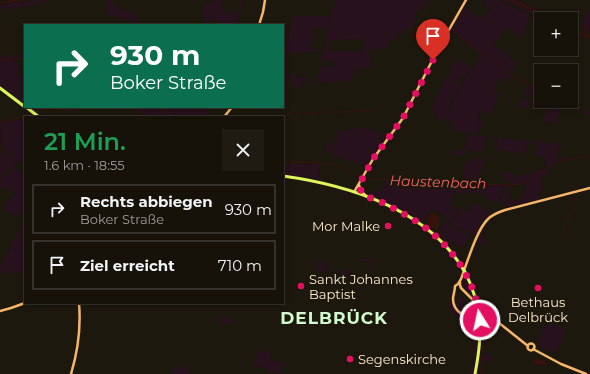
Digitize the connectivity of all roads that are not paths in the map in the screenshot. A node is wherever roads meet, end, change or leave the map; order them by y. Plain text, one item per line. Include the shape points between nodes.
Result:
1 (265, 0) edge
2 (466, 0) edge
3 (259, 24) edge
4 (0, 88) edge
5 (24, 106) edge
6 (26, 108) edge
7 (231, 108) edge
8 (38, 116) edge
9 (225, 116) edge
10 (284, 176) edge
11 (359, 185) junction
12 (590, 188) edge
13 (354, 192) junction
14 (366, 196) junction
15 (459, 288) junction
16 (24, 303) edge
17 (79, 304) edge
18 (478, 310) junction
19 (0, 311) edge
20 (471, 318) junction
21 (480, 318) junction
22 (529, 345) junction
23 (534, 348) junction
24 (71, 374) edge
25 (475, 374) edge
26 (586, 374) edge

1 - 3 main road
2 - 11 main road via 403,118 373,159
4 - 5 main road
6 - 8 main road
7 - 9 main road
10 - 13 main road
11 - 13 main road
11 - 14 main road
12 - 15 main road via 492,215 481,229
13 - 14 main road
14 - 18 main road, bridge via 398,210 427,229 448,248 472,287
15 - 20 main road via 454,295 457,309 463,316
15 - 22 main road
16 - 19 main road
17 - 24 main road via 79,336
18 - 20 main road via 476,316
18 - 21 main road
20 - 21 main road
21 - 25 main road via 480,345
22 - 23 main road via 533,344
22 - 23 main road via 530,350
23 - 26 main road via 561,364

